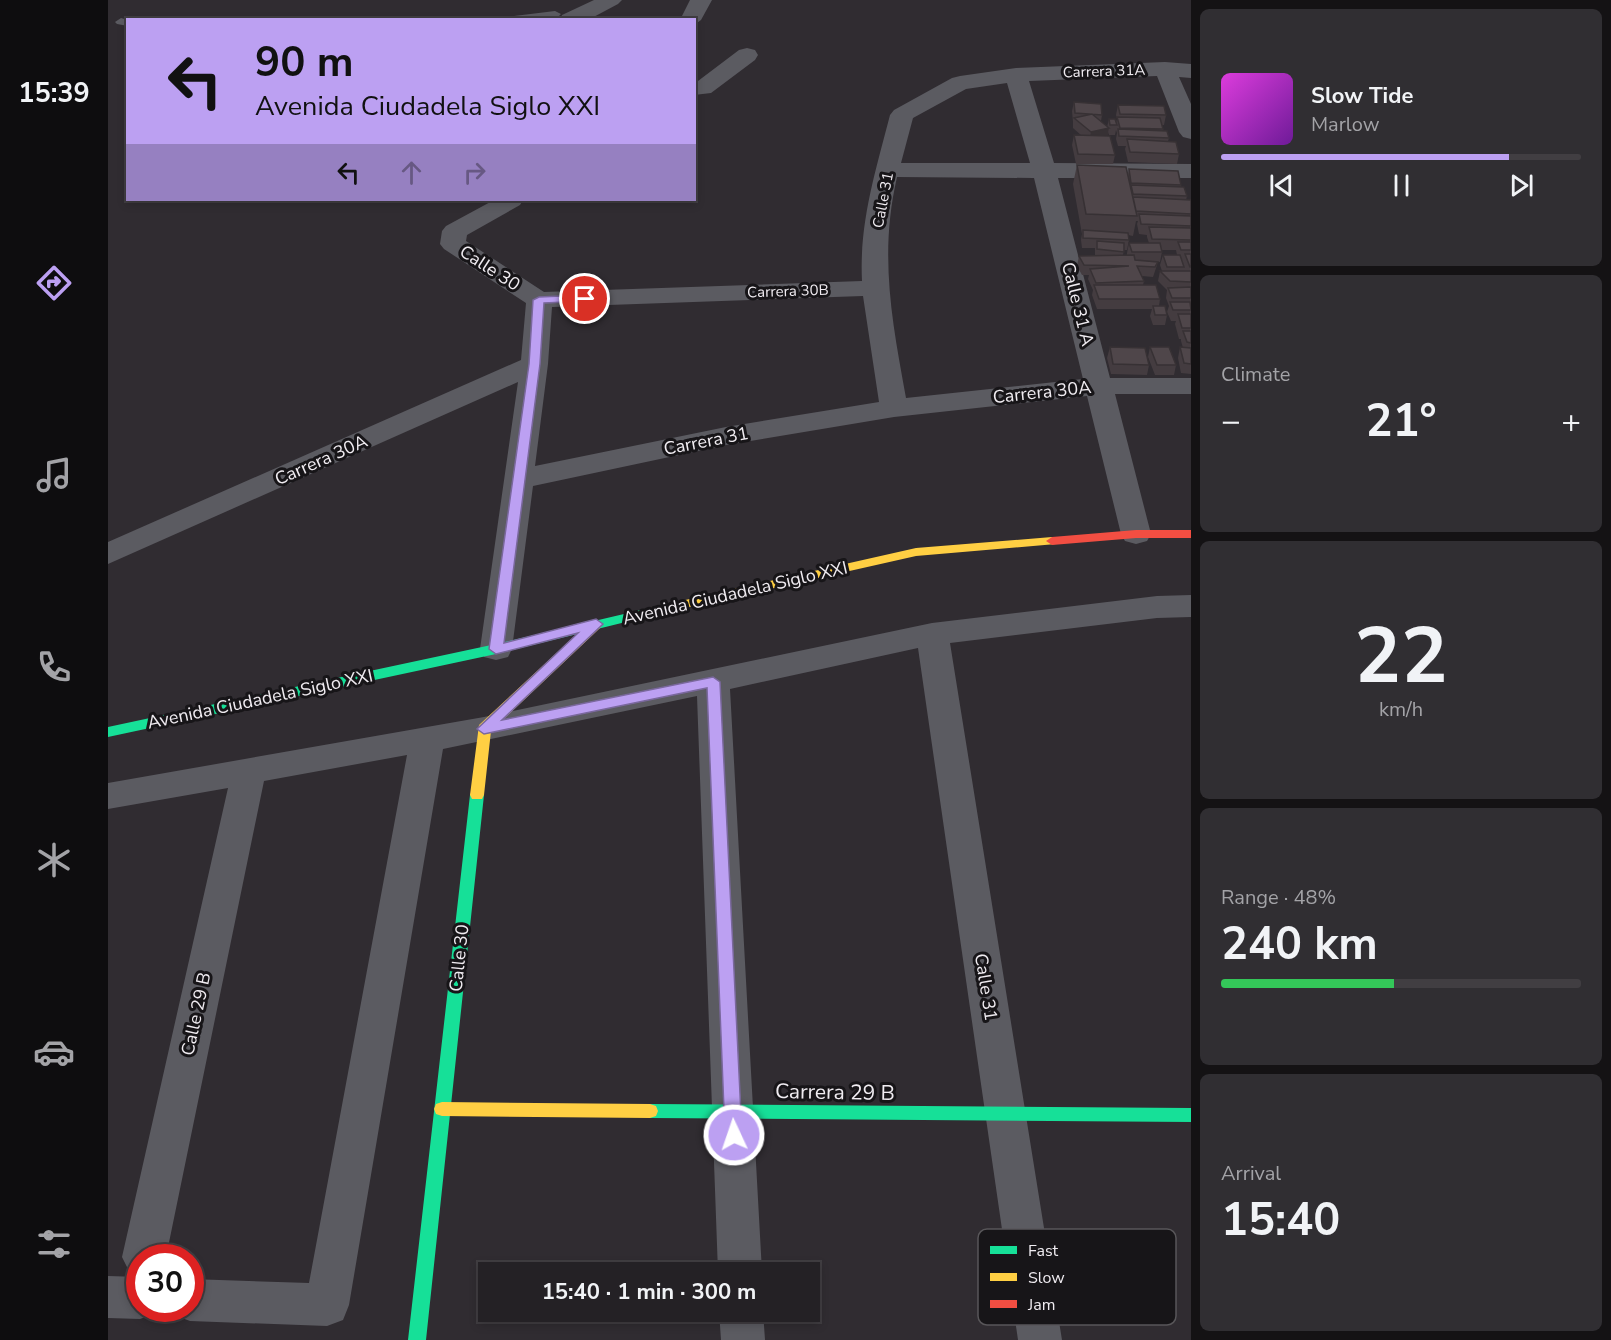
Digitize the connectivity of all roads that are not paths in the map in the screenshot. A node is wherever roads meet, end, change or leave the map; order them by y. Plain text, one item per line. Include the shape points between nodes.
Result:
1 (611, 0) edge
2 (701, 0) edge
3 (564, 13) edge
4 (528, 18) edge
5 (691, 18) edge
6 (747, 55) dead end
7 (1165, 69) junction
8 (1191, 71) edge
9 (1016, 75) junction
10 (696, 88) edge
11 (1191, 132) edge
12 (888, 170) junction
13 (1044, 170) junction
14 (1191, 171) edge
15 (509, 201) edge
16 (874, 288) junction
17 (539, 300) junction
18 (534, 364) junction
19 (1099, 386) junction
20 (1191, 386) edge
21 (894, 408) junction
22 (519, 479) junction
23 (1136, 534) junction
24 (1191, 534) edge
25 (108, 554) edge
26 (1191, 606) edge
27 (596, 624) junction
28 (932, 634) junction
29 (496, 649) junction
30 (713, 682) junction
31 (484, 729) junction
32 (108, 732) edge
33 (427, 740) junction
34 (249, 771) junction
35 (108, 795) edge
36 (442, 1109) junction
37 (733, 1112) junction
38 (1006, 1114) junction
39 (1191, 1115) edge
40 (1023, 1229) edge
41 (142, 1244) edge
42 (740, 1262) edge
43 (204, 1301) edge
44 (742, 1322) edge
45 (1038, 1325) edge
46 (417, 1340) edge
47 (743, 1340) edge
48 (1040, 1340) edge

1 - 3 street
2 - 5 street
3 - 4 lane
6 - 10 street via 703,88
7 - 8 street, Carrera 31A
7 - 9 street, Carrera 31A
7 - 11 street
9 - 12 street, Calle 31 via 960,83 902,115
9 - 13 street, Calle 31 A
12 - 13 street
12 - 16 street, Calle 31 via 877,217
13 - 14 street
13 - 19 street, Calle 31 A
15 - 17 street, Calle 30 via 455,231 453,244
16 - 17 street, Carrera 30B
16 - 21 street, Calle 31
17 - 18 street, Calle 30
18 - 22 street, Calle 30
18 - 25 street, Carrera 30A
19 - 20 street, Carrera 30A
19 - 21 street, Carrera 30A
19 - 23 street, Calle 31 A
21 - 22 street, Carrera 31 via 726,436
22 - 29 street, Calle 30
23 - 24 street, Avenida Ciudadela Siglo XXI
23 - 27 street, Avenida Ciudadela Siglo XXI via 916,552
26 - 28 street
27 - 29 street, Avenida Ciudadela Siglo XXI
27 - 31 street
28 - 30 street
28 - 38 street, Calle 31
29 - 32 street, Avenida Ciudadela Siglo XXI
30 - 31 street
30 - 37 street
31 - 33 street
31 - 36 street, Calle 30
33 - 34 street
33 - 43 street via 327,1305
34 - 35 street
34 - 41 street, Calle 29 B
36 - 37 street, Carrera 29 B
36 - 46 street, Calle 30
37 - 38 street, Carrera 29 B
37 - 42 street
38 - 39 street, Carrera 29 B
38 - 40 street, Calle 31
44 - 47 street
45 - 48 street, Calle 31

